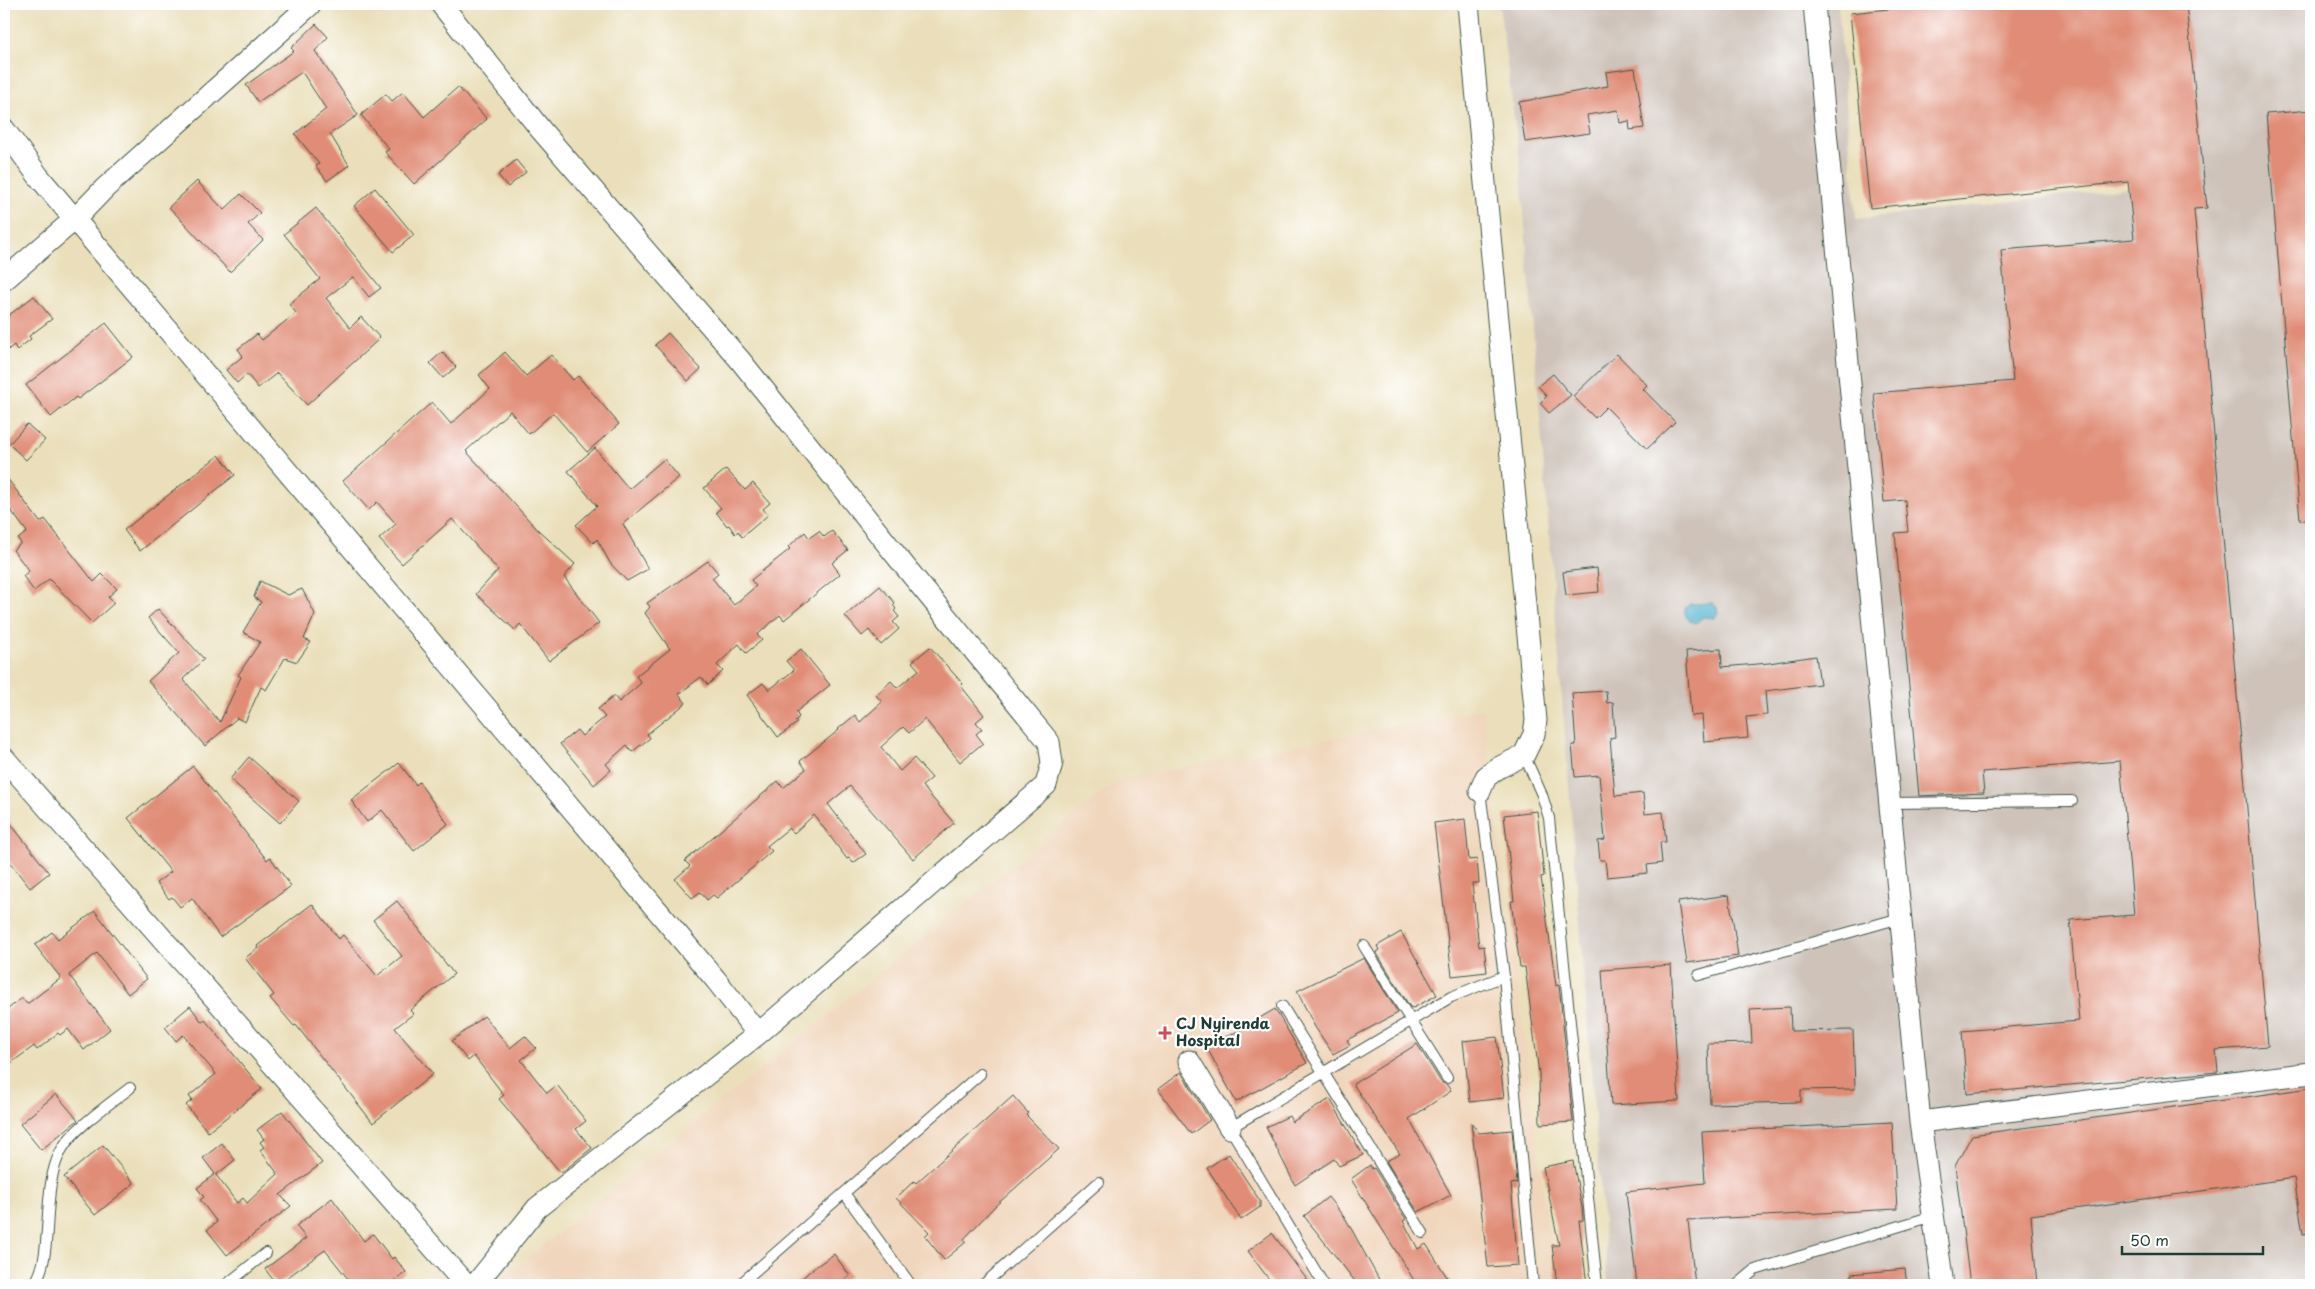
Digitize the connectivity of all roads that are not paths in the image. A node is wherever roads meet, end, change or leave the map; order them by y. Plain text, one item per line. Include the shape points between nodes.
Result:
1 (311, 4) edge
2 (441, 4) edge
3 (1468, 4) edge
4 (1814, 4) edge
5 (4, 129) edge
6 (76, 218) junction
7 (4, 280) edge
8 (1524, 755) junction
9 (4, 758) edge
10 (1480, 791) joint
11 (2072, 801) dead end
12 (1890, 803) junction
13 (1900, 918) junction
14 (1364, 946) dead end
15 (1699, 975) dead end
16 (1504, 976) junction
17 (1282, 1006) dead end
18 (1410, 1020) junction
19 (758, 1034) junction
20 (1188, 1061) dead end
21 (1322, 1072) junction
22 (2311, 1073) edge
23 (980, 1074) dead end
24 (1447, 1078) dead end
25 (130, 1088) dead end
26 (1920, 1122) junction
27 (1230, 1128) junction
28 (1099, 1182) dead end
29 (844, 1193) junction
30 (1933, 1216) junction
31 (1422, 1233) dead end
32 (266, 1253) dead end
33 (33, 1285) edge
34 (228, 1285) edge
35 (466, 1285) edge
36 (475, 1285) edge
37 (739, 1285) edge
38 (911, 1285) edge
39 (983, 1285) edge
40 (1324, 1285) edge
41 (1532, 1285) edge
42 (1597, 1285) edge
43 (1737, 1285) edge
44 (1943, 1285) edge

1 - 6 street via 105,188
2 - 19 street via 541,130 740,360 1049,742 1052,763 1046,785
3 - 8 street via 1536,720 1534,734
4 - 12 street
5 - 6 street via 39,177
6 - 7 street
6 - 19 street
8 - 10 street via 1498,768 1486,778
8 - 42 lane via 1550,818
9 - 35 street
10 - 16 lane
11 - 12 lane
12 - 13 street
13 - 15 lane
13 - 26 street
14 - 18 lane
16 - 18 lane via 1465,990
16 - 41 lane
17 - 21 lane
18 - 21 lane
18 - 24 lane
19 - 36 street via 537,1208
20 - 27 street
21 - 27 lane
21 - 31 lane
22 - 26 street
23 - 29 lane
25 - 33 lane via 88,1121 62,1148 51,1174 44,1261 39,1278
26 - 30 street
27 - 40 lane
28 - 39 lane
29 - 37 lane
29 - 38 lane
30 - 43 lane via 1755,1270
30 - 44 street
32 - 34 lane

